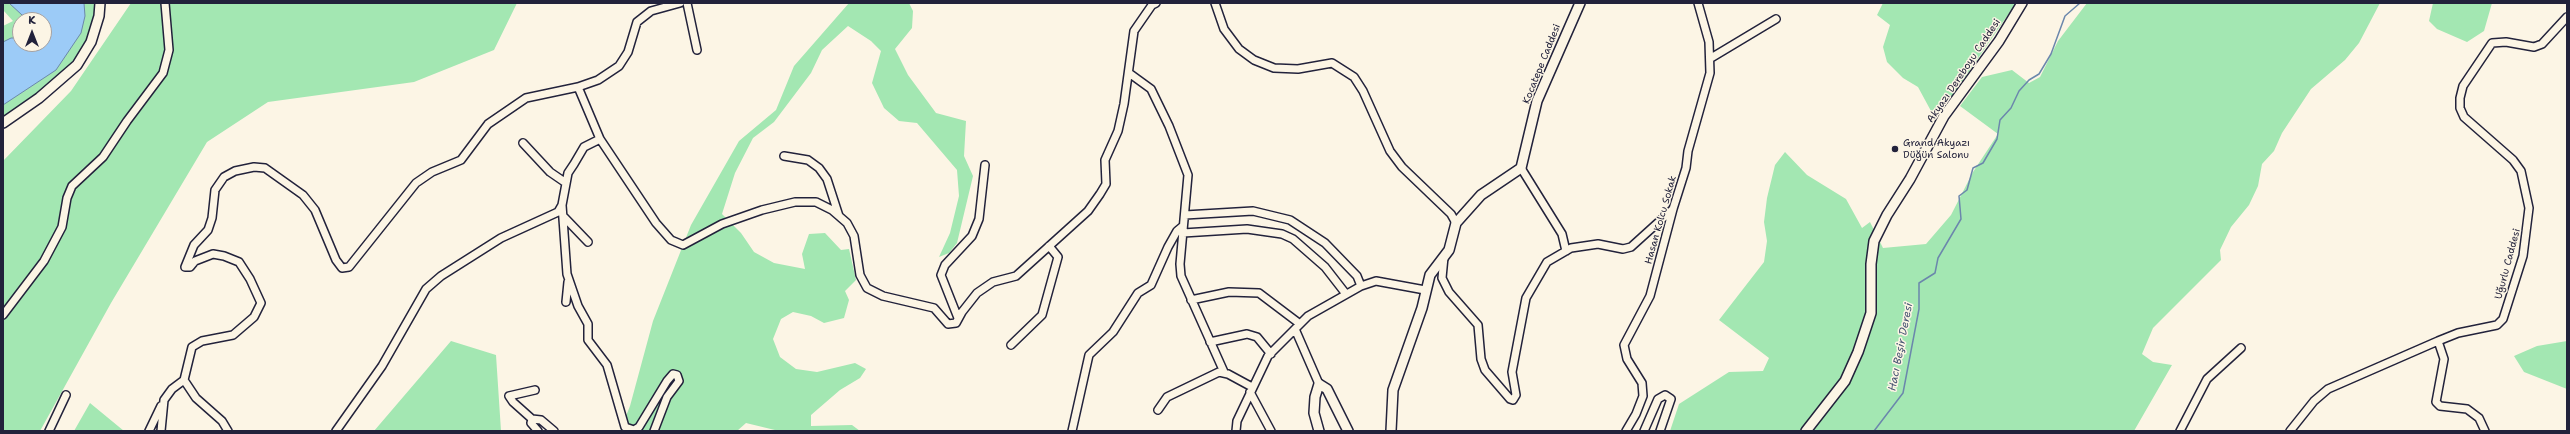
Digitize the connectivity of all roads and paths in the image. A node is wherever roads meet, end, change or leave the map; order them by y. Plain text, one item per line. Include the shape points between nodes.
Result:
1 (100, 3) edge
2 (165, 3) edge
3 (680, 3) edge
4 (687, 3) edge
5 (1156, 3) edge
6 (1215, 3) edge
7 (1580, 3) edge
8 (1698, 3) edge
9 (2022, 3) edge
10 (2567, 17) edge
11 (1776, 19) dead end
12 (697, 50) dead end
13 (1711, 58) junction
14 (1129, 73) junction
15 (578, 87) junction
16 (3, 123) edge
17 (600, 139) junction
18 (523, 143) dead end
19 (784, 156) dead end
20 (985, 165) dead end
21 (1520, 168) junction
22 (566, 183) junction
23 (562, 205) junction
24 (1673, 209) junction
25 (1185, 215) junction
26 (563, 216) junction
27 (840, 216) junction
28 (1456, 223) junction
29 (1183, 230) junction
30 (588, 242) dead end
31 (1049, 246) junction
32 (1566, 252) junction
33 (1444, 257) junction
34 (568, 277) junction
35 (1361, 286) junction
36 (1425, 290) junction
37 (1346, 294) junction
38 (1191, 300) junction
39 (566, 302) dead end
40 (3, 315) edge
41 (958, 318) junction
42 (1297, 327) junction
43 (2438, 341) junction
44 (1210, 342) junction
45 (1011, 345) dead end
46 (2241, 348) dead end
47 (1271, 354) junction
48 (1224, 372) junction
49 (184, 380) junction
50 (1320, 384) junction
51 (535, 390) dead end
52 (1251, 390) junction
53 (66, 395) dead end
54 (164, 400) junction
55 (1158, 410) dead end
56 (532, 419) junction
57 (49, 431) edge
58 (149, 431) edge
59 (161, 431) edge
60 (228, 431) edge
61 (336, 431) edge
62 (538, 431) edge
63 (554, 431) edge
64 (654, 431) edge
65 (1072, 431) edge
66 (1236, 431) edge
67 (1271, 431) edge
68 (1319, 431) edge
69 (1348, 431) edge
70 (1391, 431) edge
71 (1626, 431) edge
72 (1644, 431) edge
73 (1660, 431) edge
74 (1806, 431) edge
75 (2180, 431) edge
76 (2290, 431) edge
77 (2485, 431) edge

1 - 16 main road via 91,42 78,65 39,98
2 - 40 street via 169,50 163,74 103,157 72,186 67,198 62,227 44,261
3 - 15 street via 651,10 637,22 628,52 619,66 598,80
4 - 12 street
5 - 14 street via 1134,31
6 - 28 street via 1224,29 1239,48 1254,60 1274,68 1298,69 1332,63 1354,77 1390,151 1402,167 1451,214
7 - 21 main road, Kocatepe Caddesi via 1537,101
8 - 13 street, Hasan Kolcu Sokak
9 - 74 main road, Akyazı Dereboyu Caddesi via 1999,41 1944,116 1887,215 1874,241 1871,264 1871,313 1858,352 1845,381
10 - 43 street, Uğurlu Caddesi via 2542,44 2534,47 2506,42 2492,43 2463,86 2460,108 2464,118 2513,160 2521,171 2529,208 2528,226 2503,319 2492,326 2458,333
11 - 13 street
13 - 24 street, Hasan Kolcu Sokak via 1710,73
14 - 25 street via 1150,89 1169,126 1188,176
14 - 31 street via 1118,131 1105,160 1106,184 1088,211
15 - 17 street
15 - 49 street via 526,98 488,124 461,160 432,172 416,183 349,267 342,268 336,260 315,210 303,195 265,168 254,167 235,171 224,177 215,190 208,230 194,245 186,267 213,254 239,262 261,303 254,317 232,335 202,341 192,347
17 - 22 street via 584,147 568,173
17 - 27 street via 656,223 671,240 683,244 722,224 795,202 816,202
18 - 22 street via 550,172
19 - 27 street via 808,160 819,168 827,179
20 - 41 street via 979,219 972,236 945,265 941,275
21 - 28 main road via 1481,195
21 - 32 street via 1562,234
22 - 23 street
23 - 26 street
23 - 61 street via 558,212 501,238 441,276 426,289 382,366
24 - 32 street via 1631,247 1623,249 1598,244
24 - 71 street, Hasan Kolcu Sokak via 1650,296 1624,345 1626,358 1642,383 1643,396
25 - 29 street
25 - 35 street via 1253,211 1290,220 1325,244 1357,276
26 - 30 street
26 - 34 street
27 - 41 street via 847,222 854,236 860,275 867,288 883,296 934,308 948,324 956,323
28 - 33 main road via 1449,250
29 - 37 street via 1247,229 1282,234 1293,239 1325,267
29 - 38 street via 1181,276
29 - 65 street via 1171,242 1151,285 1138,293 1113,332 1088,355
31 - 41 street via 1016,276 993,282 977,293
31 - 45 street via 1058,257 1042,315
32 - 33 street via 1547,262 1526,298 1512,372 1516,395 1513,400 1485,370 1481,359 1478,325 1449,292 1442,278
33 - 36 main road via 1430,275
34 - 39 street
34 - 64 street via 588,324 588,340 607,365 625,427 634,430 639,427 667,381 673,374 677,375 679,381 667,397
35 - 36 street via 1376,281
35 - 37 street
36 - 70 main road via 1422,308 1393,390
37 - 42 street via 1308,316
38 - 42 street via 1229,292 1260,294
38 - 44 street
42 - 47 street
42 - 50 street
43 - 76 street, Uğurlu Caddesi via 2328,389 2314,401
43 - 77 street via 2444,359 2436,402 2440,406 2467,409 2479,418
44 - 47 street via 1247,334 1257,337
44 - 48 street
46 - 75 street via 2207,379
47 - 52 street
48 - 52 street
48 - 55 street via 1219,372 1167,397
49 - 54 street via 172,389
49 - 60 street via 196,398 222,421
50 - 68 main road via 1315,397 1314,413
50 - 69 main road via 1327,389
51 - 56 street via 509,396
52 - 66 street via 1237,421
52 - 67 street
53 - 57 street
54 - 58 street
54 - 59 street
56 - 62 street via 531,423
56 - 63 street via 541,420
72 - 73 street via 1658,399 1665,395 1671,399

